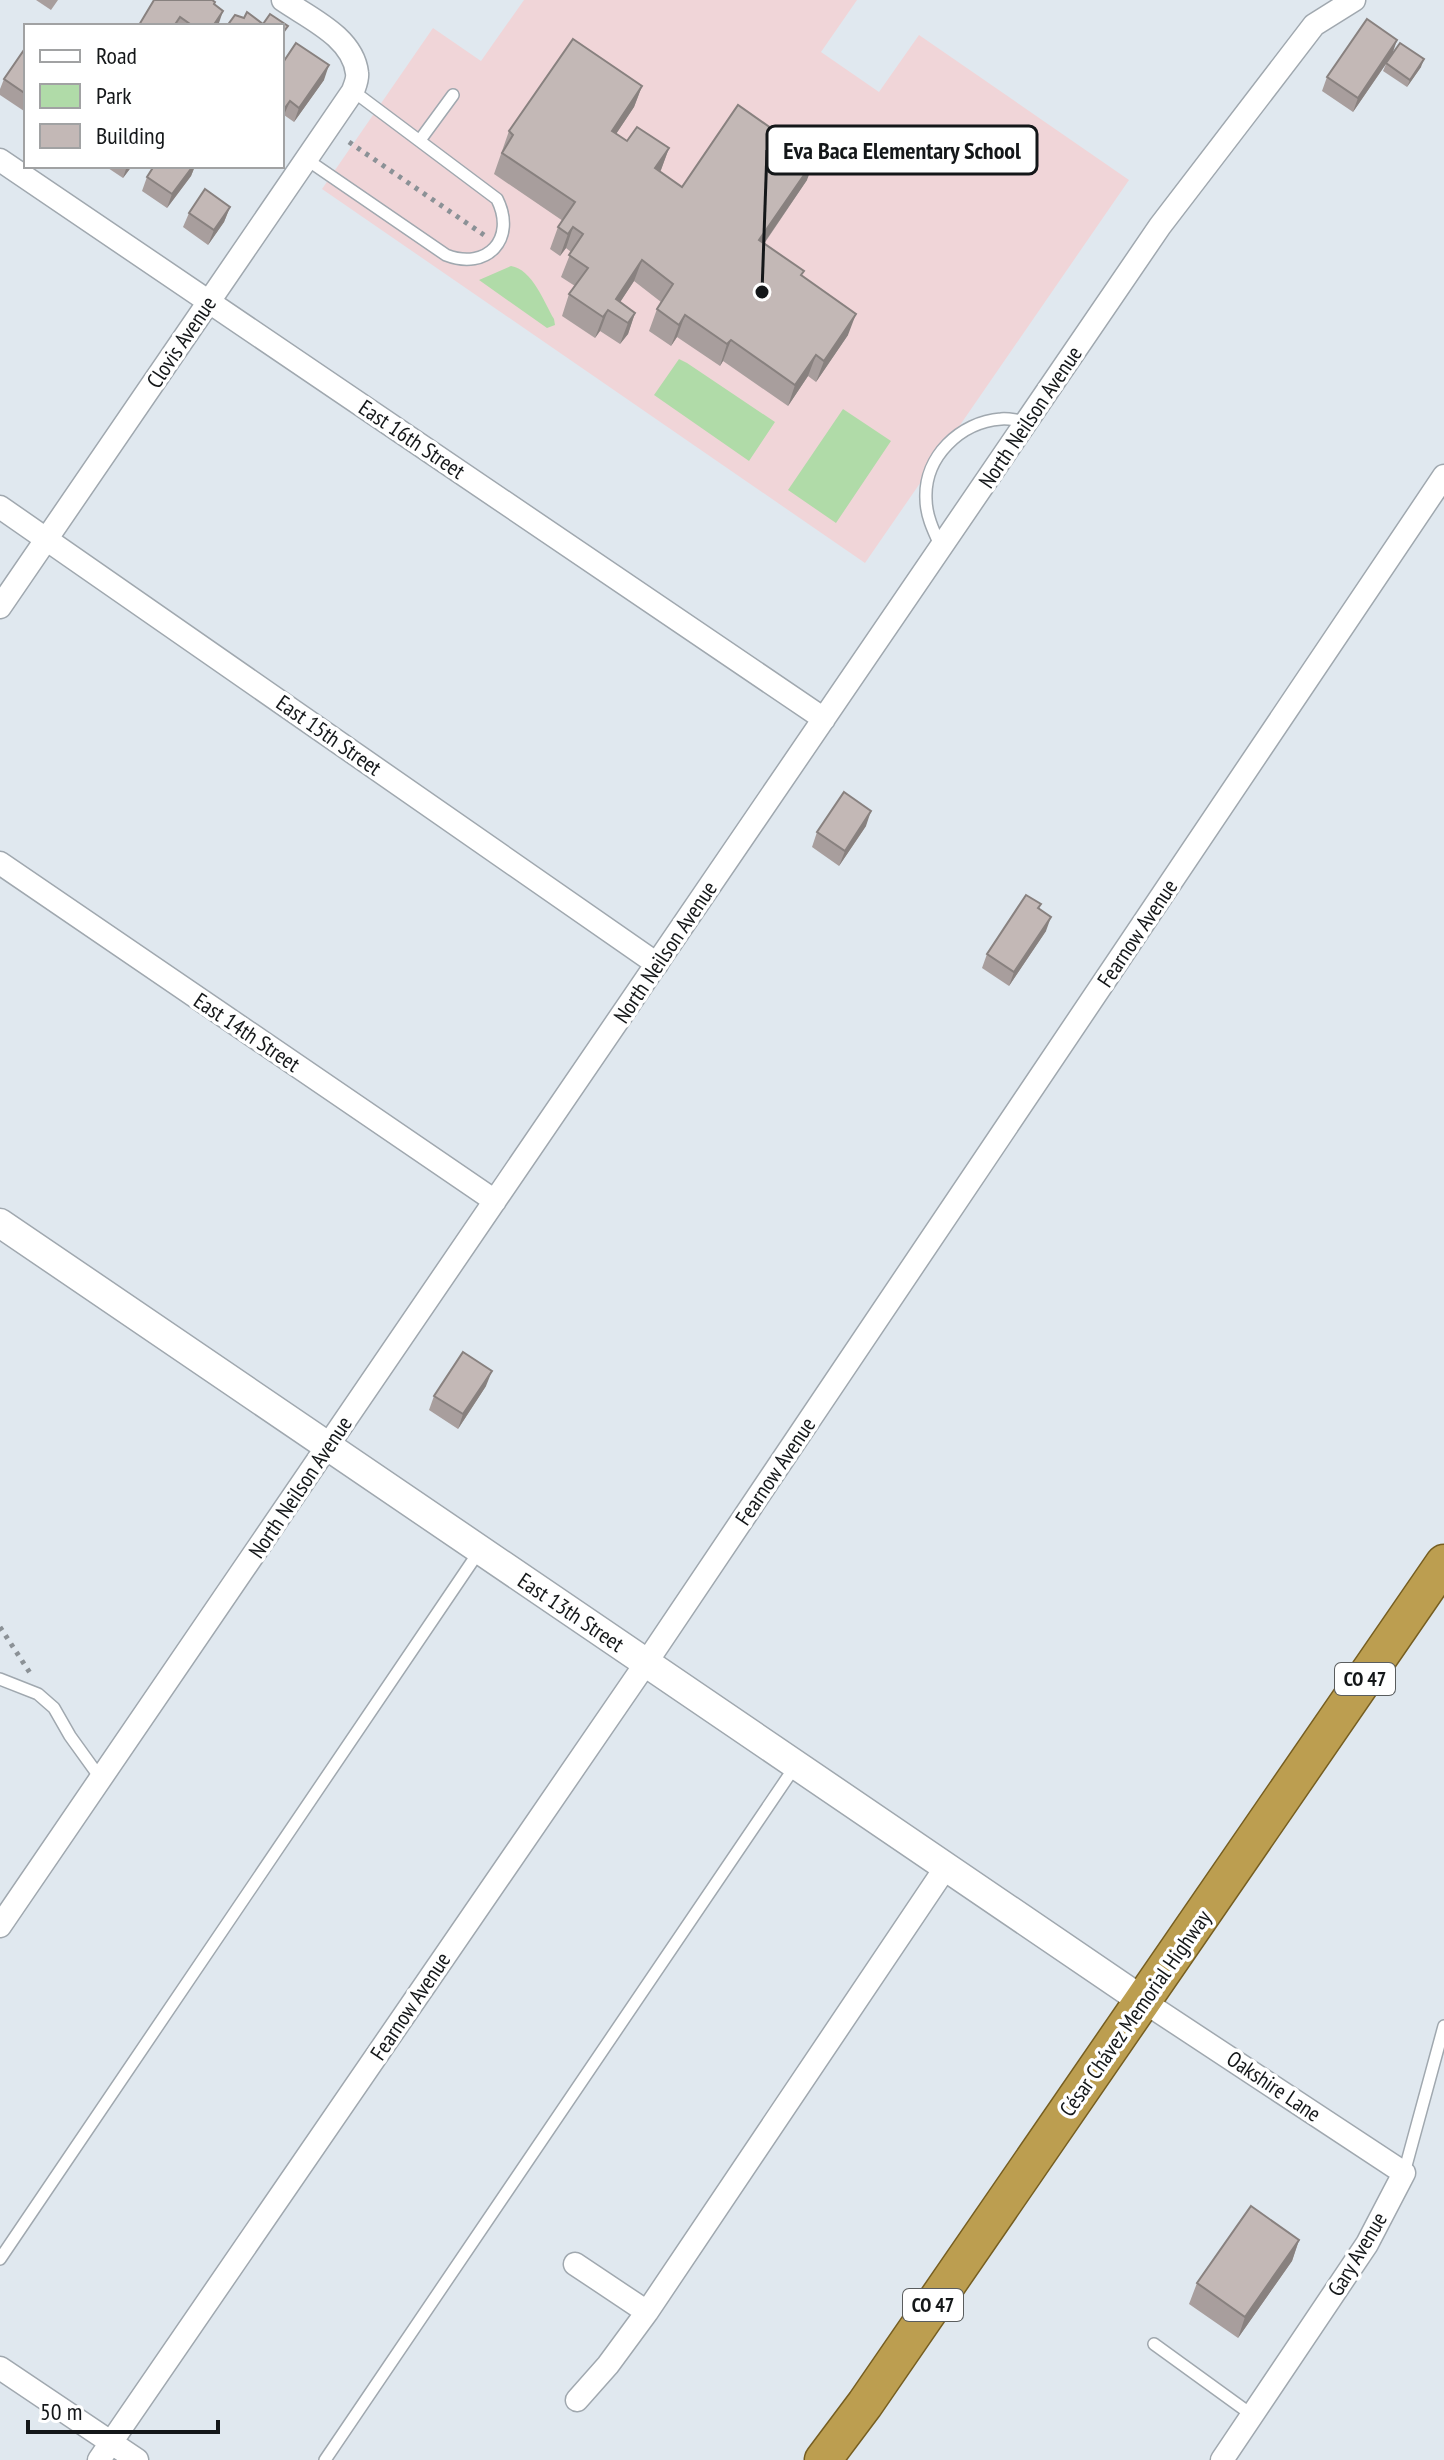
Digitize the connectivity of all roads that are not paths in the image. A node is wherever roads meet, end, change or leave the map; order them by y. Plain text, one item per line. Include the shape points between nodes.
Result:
1 (283, 0) edge
2 (1354, 0) edge
3 (355, 83) junction
4 (453, 95) dead end
5 (420, 140) junction
6 (305, 159) junction
7 (0, 160) edge
8 (208, 300) junction
9 (1027, 422) junction
10 (1444, 476) edge
11 (0, 507) edge
12 (48, 539) junction
13 (941, 547) junction
14 (0, 607) edge
15 (824, 719) junction
16 (0, 863) edge
17 (657, 964) junction
18 (495, 1201) junction
19 (0, 1223) edge
20 (328, 1446) junction
21 (480, 1549) junction
22 (1444, 1563) edge
23 (646, 1663) junction
24 (0, 1679) edge
25 (796, 1765) junction
26 (101, 1779) junction
27 (946, 1867) junction
28 (0, 1926) edge
29 (1143, 2001) junction
30 (1444, 2026) edge
31 (1404, 2173) junction
32 (0, 2259) edge
33 (575, 2264) dead end
34 (647, 2312) junction
35 (1154, 2344) dead end
36 (0, 2368) edge
37 (577, 2400) dead end
38 (1252, 2415) junction
39 (105, 2451) edge
40 (137, 2460) edge
41 (325, 2460) edge
42 (823, 2460) edge
43 (1222, 2460) edge

1 - 3 street via 350,51
2 - 9 street, North Neilson Avenue via 1314,25 1160,226
3 - 5 lane
3 - 6 street, Clovis Avenue
4 - 5 lane
5 - 6 lane via 497,199 504,213 497,244 479,259 446,255
6 - 8 street, Clovis Avenue
7 - 8 street, East 16th Street
8 - 12 street, Clovis Avenue
8 - 15 street, East 16th Street
9 - 13 street, North Neilson Avenue
9 - 13 lane via 1001,419 973,425 934,459 926,479 926,500
10 - 23 street, Fearnow Avenue
11 - 12 street, East 15th Street
12 - 14 street, Clovis Avenue
12 - 17 street, East 15th Street
13 - 15 street, North Neilson Avenue
15 - 17 street, North Neilson Avenue
16 - 18 street, East 14th Street
17 - 18 street, North Neilson Avenue
18 - 20 street, North Neilson Avenue
19 - 20 street, East 13th Street
20 - 21 street, East 13th Street
20 - 26 street, North Neilson Avenue
21 - 23 street, East 13th Street
21 - 32 lane
22 - 29 highway, César Chávez Memorial Highway / CO 47
23 - 25 street, East 13th Street
23 - 39 street, Fearnow Avenue
24 - 26 lane via 38,1694 54,1708
25 - 27 street, East 13th Street
25 - 41 lane
26 - 28 street, North Neilson Avenue
27 - 29 street, East 13th Street
27 - 34 street
29 - 31 street, Oakshire Lane
29 - 42 highway, César Chávez Memorial Highway / CO 47
30 - 31 lane, Gary Avenue
31 - 38 street, Gary Avenue via 1367,2244
33 - 34 street
34 - 37 street
35 - 38 lane
36 - 39 street
38 - 43 street, Gary Avenue
39 - 40 street

